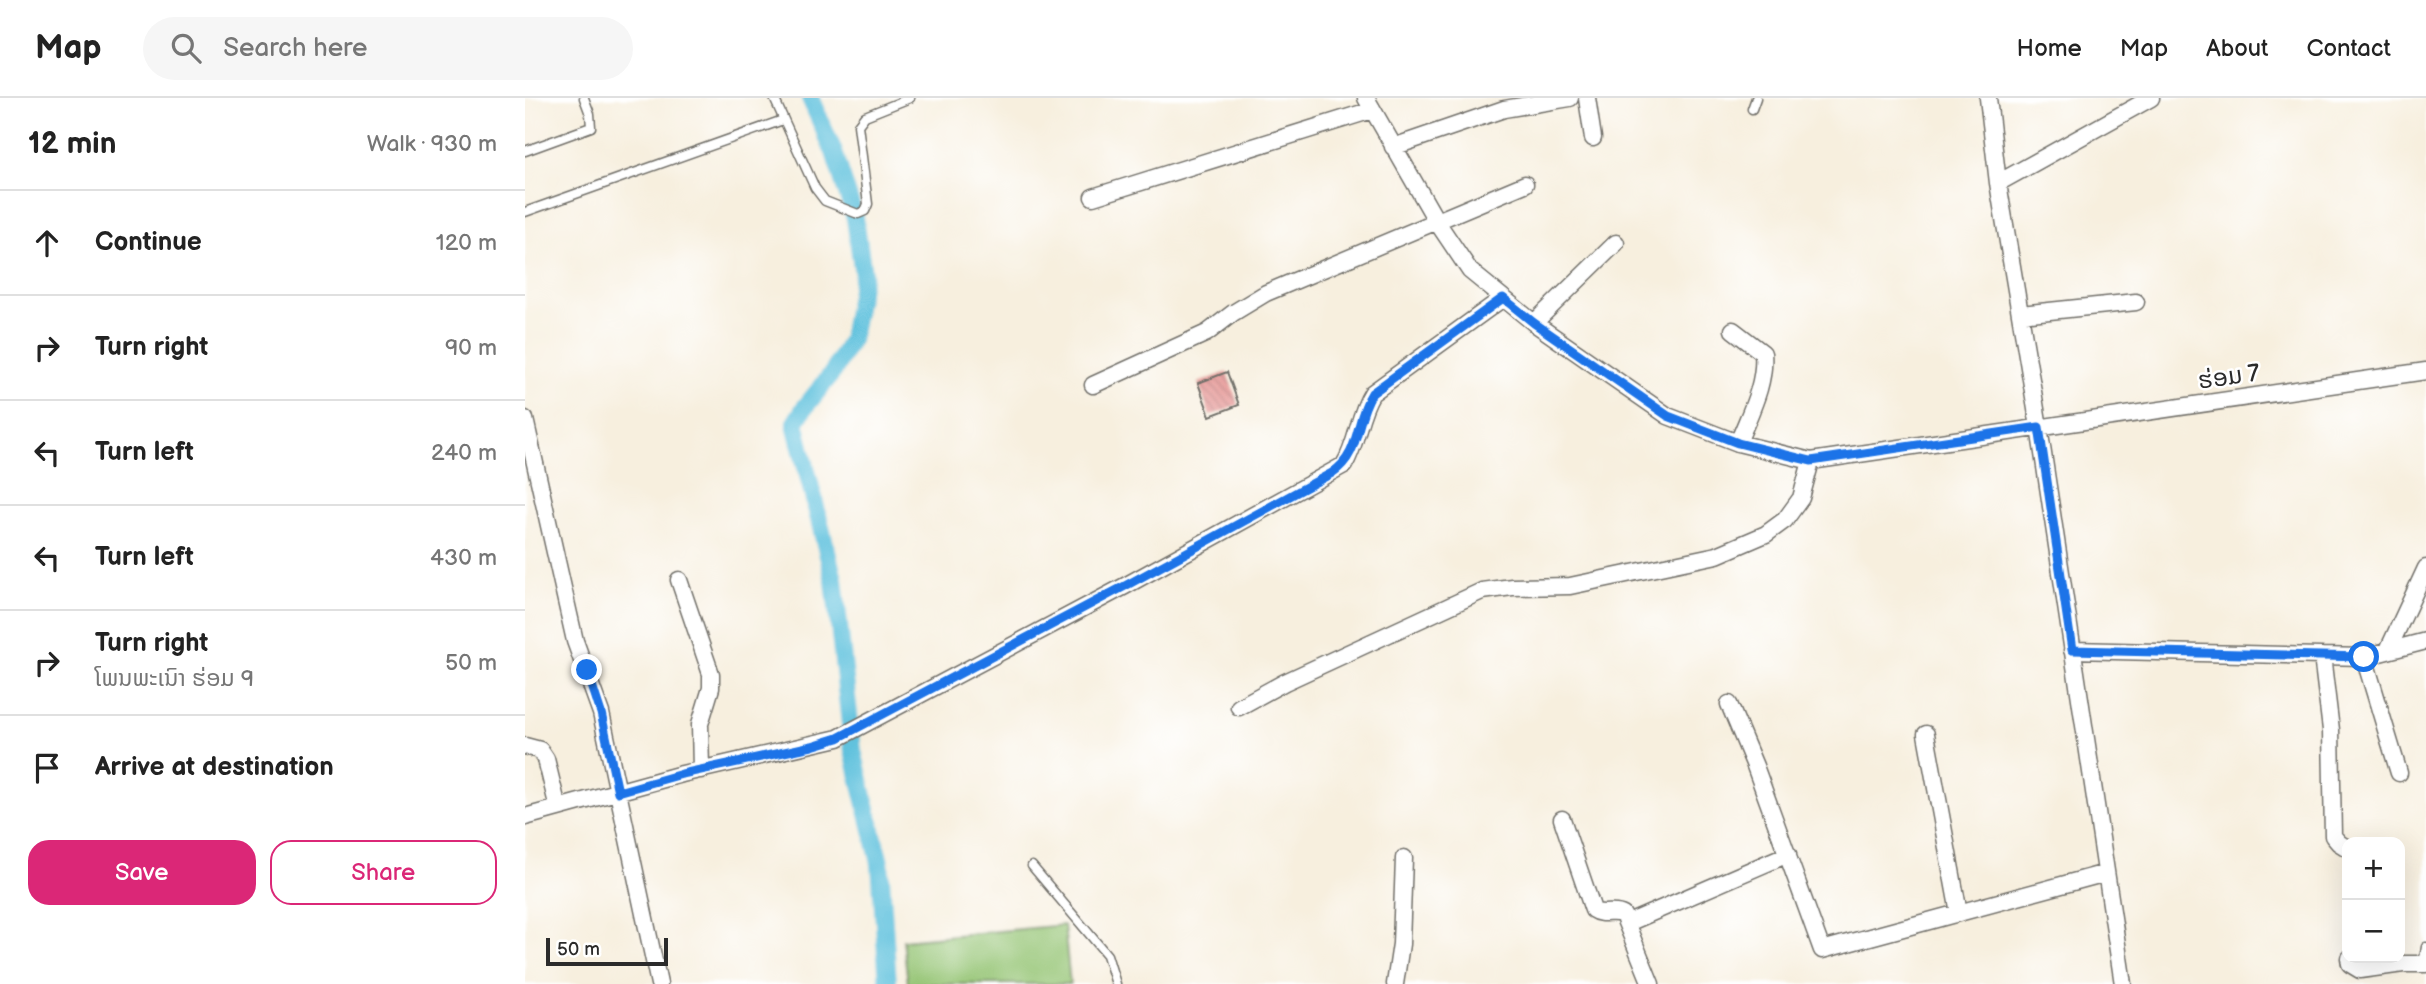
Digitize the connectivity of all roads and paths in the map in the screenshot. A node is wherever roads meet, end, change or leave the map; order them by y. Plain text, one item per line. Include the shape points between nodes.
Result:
1 (584, 98) edge
2 (774, 98) edge
3 (910, 98) edge
4 (1570, 98) edge
5 (1587, 98) edge
6 (1756, 98) edge
7 (1987, 98) edge
8 (2151, 98) edge
9 (1369, 104) edge
10 (1752, 108) dead end
11 (783, 120) junction
12 (1593, 138) dead end
13 (1393, 147) junction
14 (525, 151) edge
15 (1998, 183) junction
16 (1525, 184) dead end
17 (1093, 197) dead end
18 (525, 212) edge
19 (1437, 222) junction
20 (1616, 243) dead end
21 (1503, 298) junction
22 (2136, 302) dead end
23 (2020, 314) junction
24 (1534, 323) junction
25 (1733, 330) dead end
26 (2426, 371) edge
27 (1093, 385) dead end
28 (525, 419) edge
29 (2039, 427) junction
30 (1738, 443) junction
31 (1811, 461) junction
32 (2426, 568) edge
33 (679, 580) dead end
34 (2426, 640) edge
35 (2072, 650) junction
36 (2388, 650) junction
37 (2322, 656) junction
38 (2364, 657) junction
39 (1729, 704) dead end
40 (1239, 707) dead end
41 (1926, 734) dead end
42 (525, 746) edge
43 (701, 770) junction
44 (2399, 774) dead end
45 (618, 792) junction
46 (558, 808) junction
47 (525, 817) edge
48 (1562, 819) dead end
49 (2342, 845) edge
50 (1788, 854) junction
51 (1404, 858) dead end
52 (1033, 866) dead end
53 (2106, 873) junction
54 (1959, 913) junction
55 (1628, 923) junction
56 (2425, 958) edge
57 (2350, 963) edge
58 (659, 984) edge
59 (1115, 984) edge
60 (1395, 984) edge
61 (1651, 984) edge
62 (2123, 984) edge

1 - 14 lane via 591,127
2 - 11 lane
3 - 11 lane via 865,116 858,125 868,204 858,214 825,201
4 - 13 street via 1504,109
5 - 12 street
6 - 10 lane
7 - 15 street
8 - 15 street
9 - 13 street
9 - 17 street
11 - 18 lane
13 - 19 street
15 - 23 street
16 - 19 street
19 - 21 street via 1470,271
19 - 27 street via 1266,293 1207,333
20 - 24 street
21 - 24 street
21 - 43 street via 1372,393 1351,454 1332,473 838,738
22 - 23 street
23 - 29 street
24 - 30 street via 1668,416
25 - 30 street via 1763,353 1765,365
26 - 29 street, ຮ່ອມ 7
28 - 45 street via 575,641 601,713
29 - 31 street, ຮ່ອມ 7
29 - 35 street
30 - 31 street
31 - 40 street via 1801,498 1785,520 1729,550 1570,586 1482,591
32 - 36 street
33 - 43 street via 711,674 700,724
34 - 36 street
35 - 37 street
35 - 53 street
36 - 38 street
37 - 38 street
37 - 49 street via 2331,730 2333,836
38 - 44 street
39 - 50 street
41 - 54 street
42 - 46 street via 540,750 546,759
43 - 45 street
45 - 46 street
45 - 58 street
46 - 47 street
48 - 55 street via 1593,910 1621,913
50 - 54 street via 1822,950
50 - 55 street
51 - 60 street
52 - 59 lane via 1107,954
53 - 54 street
53 - 62 street
55 - 61 street
56 - 57 street via 2360,970

